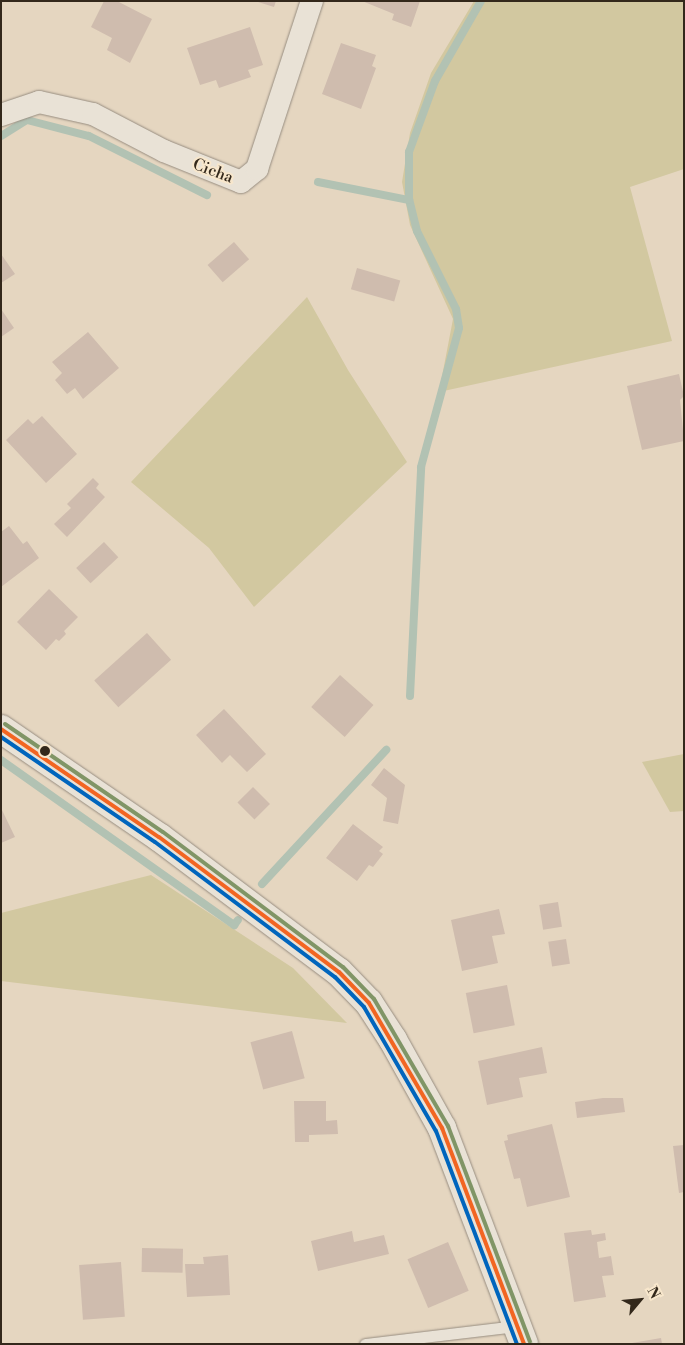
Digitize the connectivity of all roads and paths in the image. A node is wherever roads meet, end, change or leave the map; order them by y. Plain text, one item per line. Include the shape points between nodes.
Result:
1 (312, 1) edge
2 (1, 114) edge
3 (1, 729) edge
4 (520, 1335) edge
5 (365, 1344) edge

1 - 2 street, Cicha via 257,169 240,182 164,151 93,114 39,102
3 - 4 street via 159,837 339,972 369,1003 442,1128
4 - 5 lane

